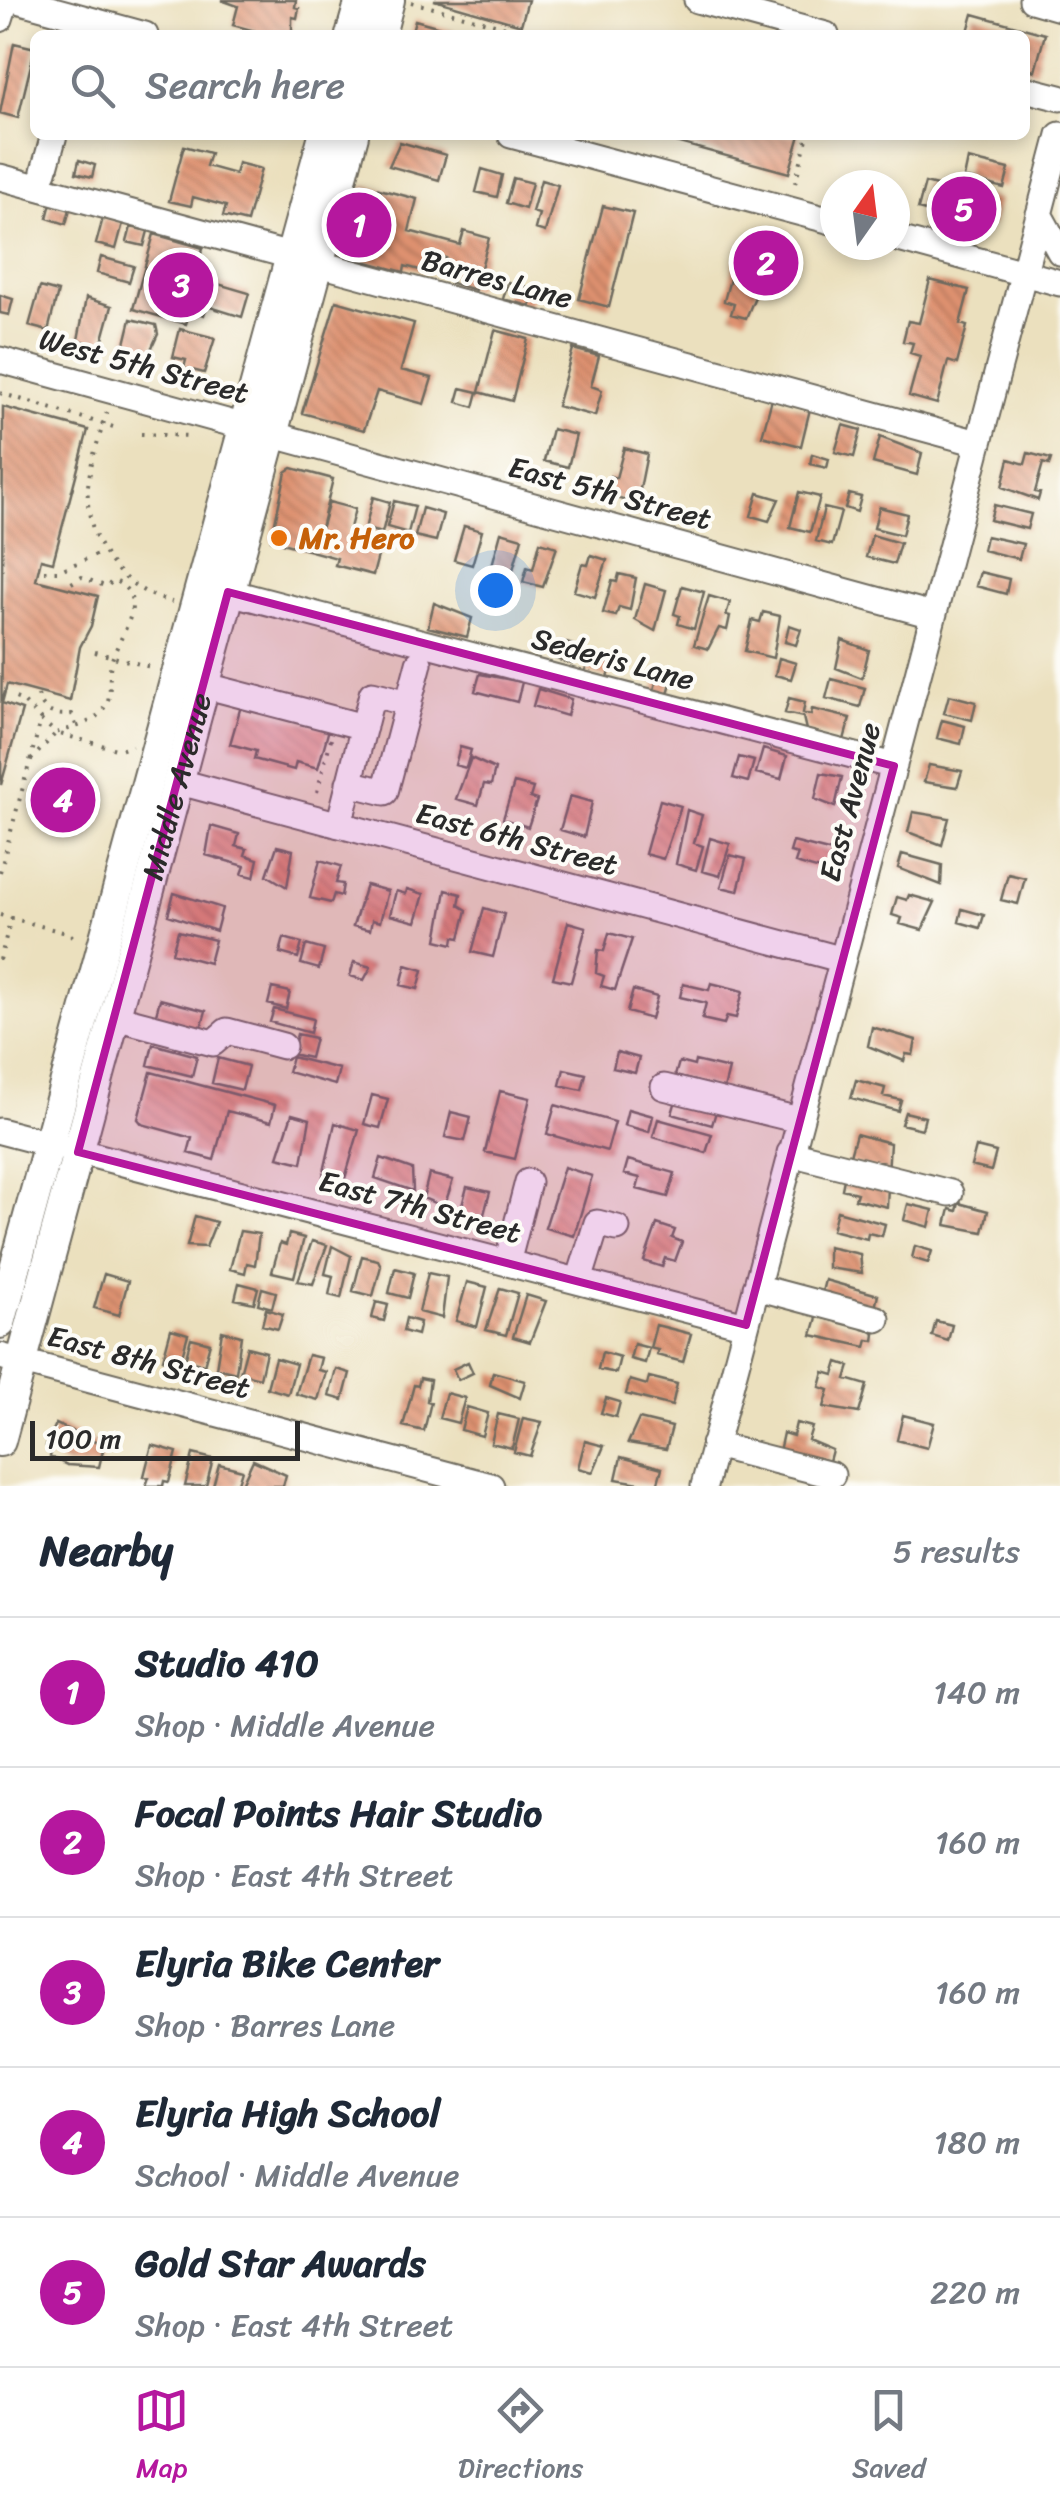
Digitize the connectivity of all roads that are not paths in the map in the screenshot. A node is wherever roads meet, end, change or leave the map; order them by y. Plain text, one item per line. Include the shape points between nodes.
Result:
1 (6, 0) edge
2 (17, 0) edge
3 (361, 0) edge
4 (697, 0) edge
5 (1032, 0) edge
6 (400, 1) edge
7 (1060, 8) edge
8 (0, 20) edge
9 (98, 29) edge
10 (353, 30) edge
11 (383, 30) edge
12 (808, 30) edge
13 (1030, 90) edge
14 (1060, 98) edge
15 (1060, 134) edge
16 (53, 140) edge
17 (323, 140) edge
18 (351, 140) edge
19 (530, 140) edge
20 (44, 171) dead end
21 (0, 176) edge
22 (1039, 214) junction
23 (820, 218) edge
24 (910, 242) edge
25 (1060, 252) edge
26 (304, 260) junction
27 (1023, 272) junction
28 (1060, 283) edge
29 (0, 360) edge
30 (257, 430) junction
31 (978, 444) junction
32 (202, 593) junction
33 (932, 614) junction
34 (420, 662) dead end
35 (202, 685) junction
36 (408, 703) junction
37 (364, 727) junction
38 (894, 766) junction
39 (176, 781) junction
40 (350, 783) junction
41 (338, 825) junction
42 (840, 959) junction
43 (115, 1017) junction
44 (283, 1046) dead end
45 (664, 1087) dead end
46 (799, 1120) junction
47 (0, 1131) edge
48 (63, 1148) junction
49 (790, 1153) junction
50 (528, 1182) dead end
51 (950, 1193) dead end
52 (617, 1228) dead end
53 (507, 1263) junction
54 (579, 1282) junction
55 (756, 1287) junction
56 (877, 1319) dead end
57 (0, 1324) edge
58 (746, 1325) junction
59 (11, 1359) edge
60 (0, 1441) edge
61 (714, 1445) junction
62 (832, 1476) dead end
63 (490, 1486) edge
64 (704, 1486) edge

1 - 8 street
2 - 9 street
3 - 10 main road
4 - 12 street
5 - 7 street
6 - 11 main road
13 - 14 street
15 - 22 street, East Avenue
16 - 20 street
17 - 26 main road, Middle Avenue
18 - 26 main road, Middle Avenue
19 - 23 street
21 - 26 street, Barres Lane
22 - 25 street
22 - 27 street, East Avenue
24 - 27 street
26 - 30 main road, Middle Avenue
26 - 31 street, Barres Lane
27 - 28 street
27 - 31 street, East Avenue
29 - 30 street, West 5th Street
30 - 32 main road, Middle Avenue
30 - 33 street, East 5th Street
31 - 33 street, East Avenue
32 - 35 main road, Middle Avenue
32 - 38 street, Sederis Lane
32 - 48 main road, Middle Avenue
33 - 38 street, East Avenue
34 - 36 street
35 - 37 street
35 - 39 main road, Middle Avenue
36 - 37 street via 372,694
36 - 40 street via 385,792
37 - 40 street
38 - 42 street, East Avenue
39 - 41 street, East 6th Street
39 - 43 main road, Middle Avenue
40 - 41 street
41 - 42 street, East 6th Street
42 - 46 street, East Avenue
43 - 44 street via 213,1043 228,1031
43 - 48 main road, Middle Avenue
45 - 46 street
46 - 49 street, East Avenue
47 - 48 street, East 7th Street
48 - 53 street, East 7th Street
48 - 57 main road, Middle Avenue
48 - 59 main road, Middle Avenue
49 - 51 street
49 - 55 street, East Avenue
50 - 53 street
52 - 54 street via 597,1223
53 - 54 street, East 7th Street
54 - 58 street, East 7th Street
55 - 56 street
55 - 58 street, East Avenue
58 - 61 street, East Avenue
59 - 60 main road, Middle Avenue
59 - 63 street, East 8th Street
61 - 62 street
61 - 64 street, East Avenue

